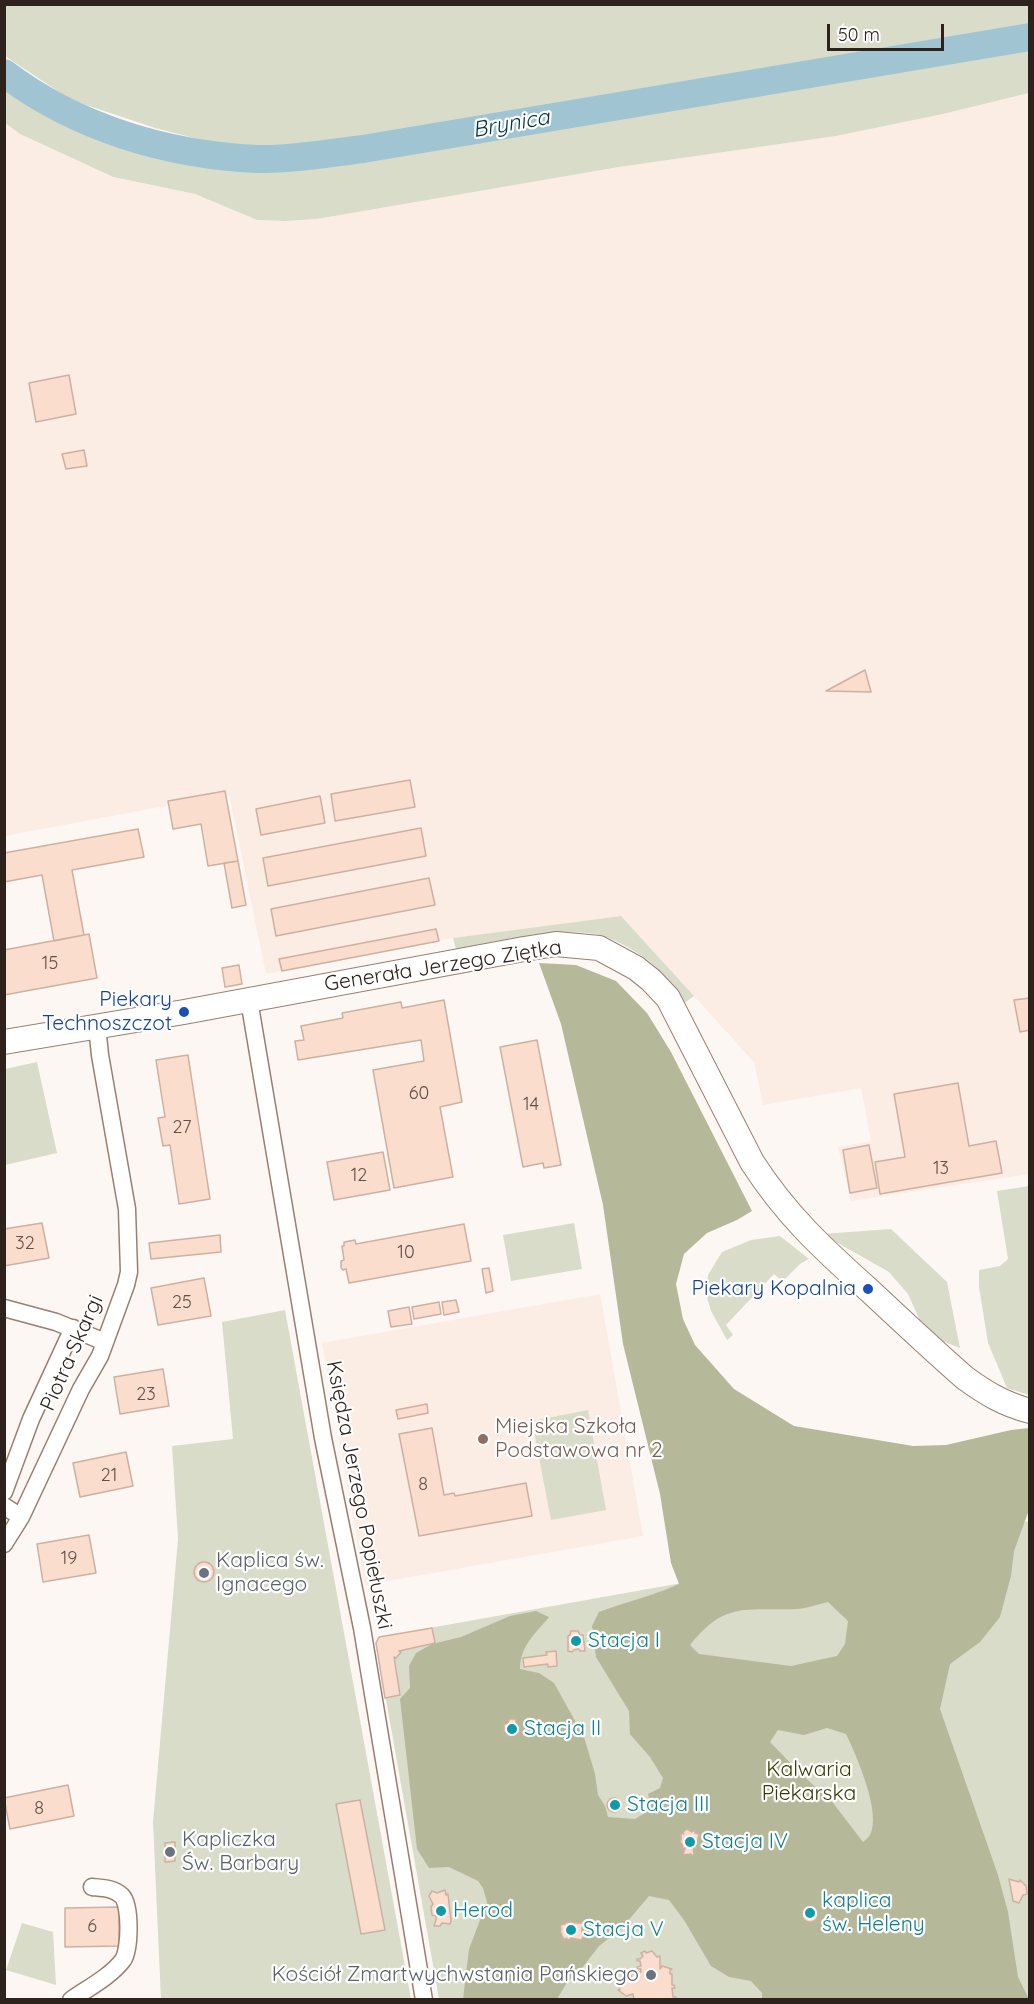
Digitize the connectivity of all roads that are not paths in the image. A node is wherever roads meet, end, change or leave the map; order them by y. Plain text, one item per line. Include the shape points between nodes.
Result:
1 (249, 1000) junction
2 (97, 1026) junction
3 (4, 1042) edge
4 (4, 1308) edge
5 (73, 1328) junction
6 (105, 1342) junction
7 (1029, 1411) edge
8 (4, 1492) edge
9 (4, 1506) edge
10 (21, 1517) junction
11 (4, 1544) edge
12 (92, 1887) dead end
13 (70, 2000) edge
14 (424, 2000) edge

1 - 2 street, Generała Jerzego Ziętka
1 - 7 street, Generała Jerzego Ziętka via 556,944 599,948 615,956 636,968 668,998 752,1162 795,1221 965,1378 1006,1404
1 - 14 street, Księdza Jerzego Popiełuszki via 323,1438 362,1628
2 - 3 street, Generała Jerzego Ziętka
2 - 6 street, Piotra Skargi via 127,1209 129,1246 126,1285
4 - 5 street
5 - 6 street
5 - 8 street via 31,1419
6 - 10 street, Piotra Skargi
9 - 10 street
10 - 11 street, Piotra Skargi
12 - 13 street via 111,1889 123,1897 129,1912 124,1958 109,1974

